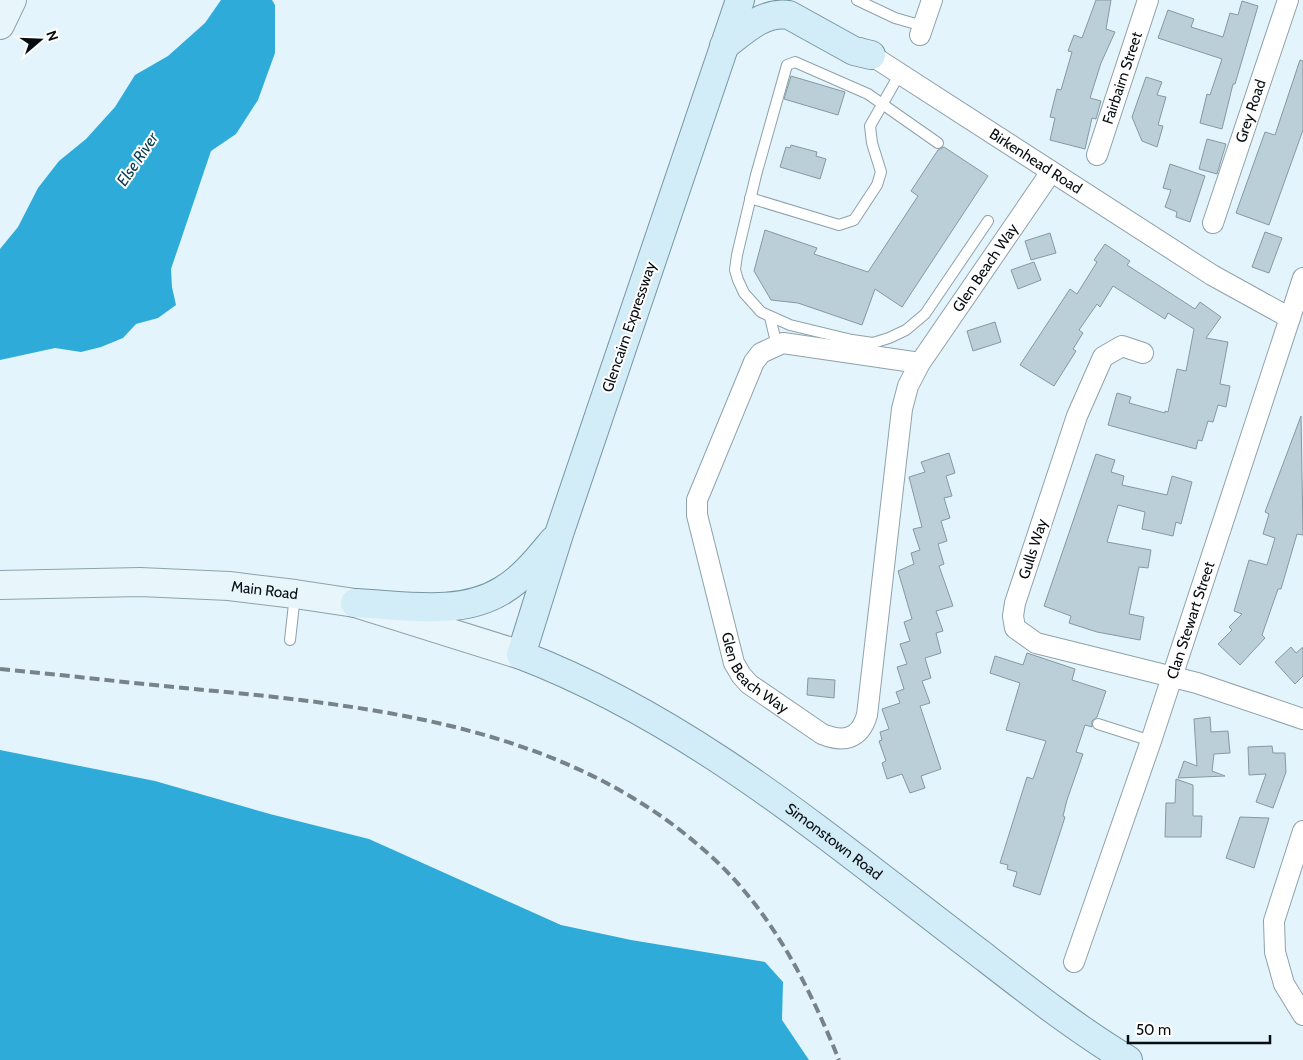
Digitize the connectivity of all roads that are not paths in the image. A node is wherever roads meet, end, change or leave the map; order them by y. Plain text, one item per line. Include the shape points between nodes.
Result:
1 (12, 0) edge
2 (740, 0) edge
3 (784, 0) edge
4 (857, 0) edge
5 (932, 0) edge
6 (1148, 0) edge
7 (1288, 0) edge
8 (0, 25) edge
9 (922, 30) joint
10 (724, 46) junction
11 (871, 55) junction
12 (899, 75) junction
13 (882, 104) junction
14 (938, 143) dead end
15 (1097, 155) dead end
16 (1051, 172) junction
17 (750, 198) junction
18 (988, 221) dead end
19 (1212, 223) dead end
20 (1302, 284) edge
21 (770, 317) junction
22 (1290, 318) junction
23 (777, 346) junction
24 (1143, 353) dead end
25 (920, 363) junction
26 (559, 534) junction
27 (4, 582) edge
28 (295, 594) junction
29 (355, 603) junction
30 (290, 640) dead end
31 (521, 655) junction
32 (1172, 677) junction
33 (1303, 719) edge
34 (1098, 724) dead end
35 (1151, 741) junction
36 (1303, 830) edge
37 (1074, 962) dead end
38 (1303, 1015) edge
39 (1128, 1060) edge

1 - 8 main road
2 - 10 main road, Glencairn Expressway
3 - 11 street, Birkenhead Road
4 - 9 lane
5 - 9 street
6 - 15 street, Fairbairn Street
7 - 19 street, Grey Road
10 - 11 main road via 752,24 780,14 789,15 854,51
10 - 26 main road, Glencairn Expressway
11 - 12 street, Birkenhead Road
12 - 13 lane
12 - 16 street, Birkenhead Road
13 - 14 lane
13 - 17 lane via 870,126 872,143 881,166 879,179 854,220 839,225
13 - 17 lane via 868,94 795,62 787,65
16 - 22 street, Birkenhead Road via 1212,275
16 - 25 street, Glen Beach Way
17 - 21 lane via 736,270 744,293 754,306
18 - 21 lane via 924,314 906,330 889,338 873,343 852,340
20 - 22 street, Clan Stewart Street
21 - 23 lane
22 - 32 street, Clan Stewart Street
23 - 25 street via 796,345
23 - 25 street, Glen Beach Way via 761,353 754,362 699,493 697,515 734,663 741,675 833,738 845,739 857,734 867,715 902,409 908,386
24 - 32 street, Gulls Way via 1122,346 1103,358 1077,416 1013,616 1015,628 1036,643
26 - 29 main road via 520,577 484,600 440,607
26 - 31 main road, Glencairn Expressway
27 - 28 main road, Main Road via 140,582 229,586
28 - 29 main road, Main Road
28 - 30 lane
29 - 31 main road, Main Road
31 - 39 main road, Simonstown Road via 624,701 744,775 1053,1010
32 - 33 street
32 - 35 street, Clan Stewart Street
34 - 35 lane
35 - 37 street, Clan Stewart Street
36 - 38 street via 1274,922 1275,952 1284,984

